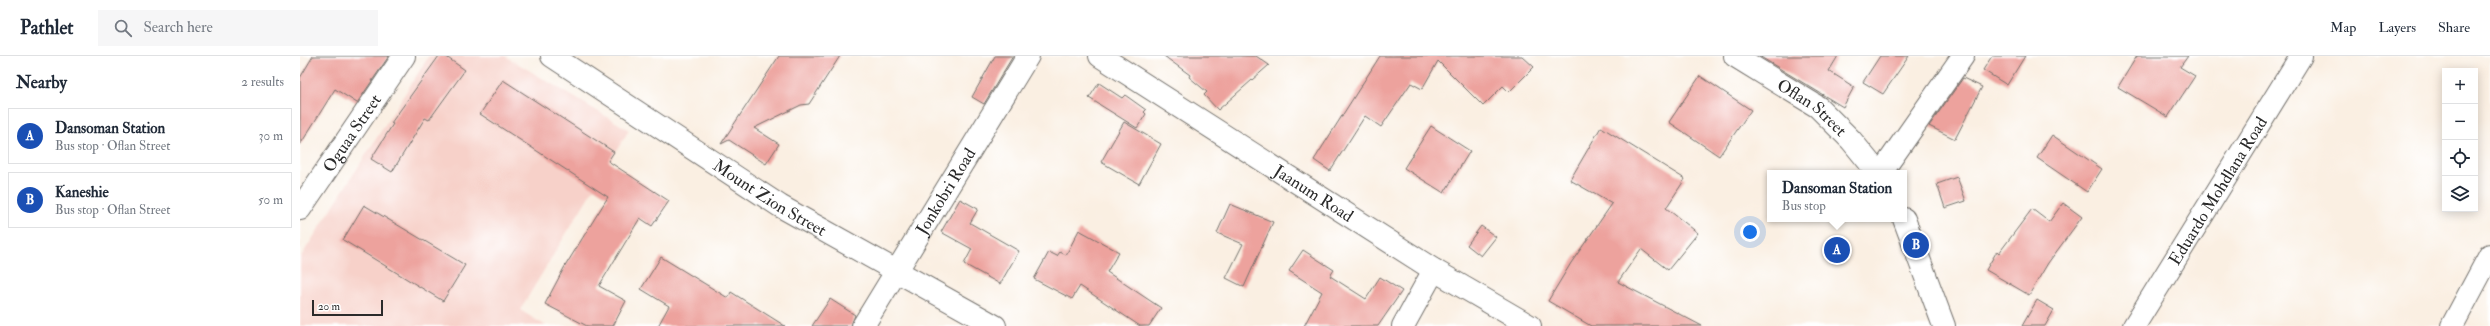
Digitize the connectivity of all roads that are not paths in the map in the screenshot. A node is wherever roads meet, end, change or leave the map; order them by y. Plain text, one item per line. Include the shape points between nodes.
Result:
1 (404, 56) edge
2 (552, 56) edge
3 (1028, 56) edge
4 (1100, 56) edge
5 (1735, 56) edge
6 (1962, 56) edge
7 (2302, 56) edge
8 (1876, 170) edge
9 (1881, 170) edge
10 (300, 208) edge
11 (1905, 222) edge
12 (2490, 255) edge
13 (1434, 270) junction
14 (898, 271) junction
15 (863, 326) edge
16 (995, 326) edge
17 (1404, 326) edge
18 (1530, 326) edge
19 (1944, 326) edge
20 (2134, 326) edge
21 (2452, 326) edge

1 - 10 street, Oguaa Street
2 - 14 street, Mount Zion Street via 780,206
3 - 14 street, Jonkobri Road
4 - 13 street, Jaanum Road
5 - 8 street, Oflan Street via 1818,107
6 - 9 street
7 - 20 street, Eduardo Mohdlana Road
11 - 19 street
12 - 21 street
13 - 17 street
13 - 18 street, Jaanum Road
14 - 15 street, Jonkobri Road
14 - 16 street, Mount Zion Street

